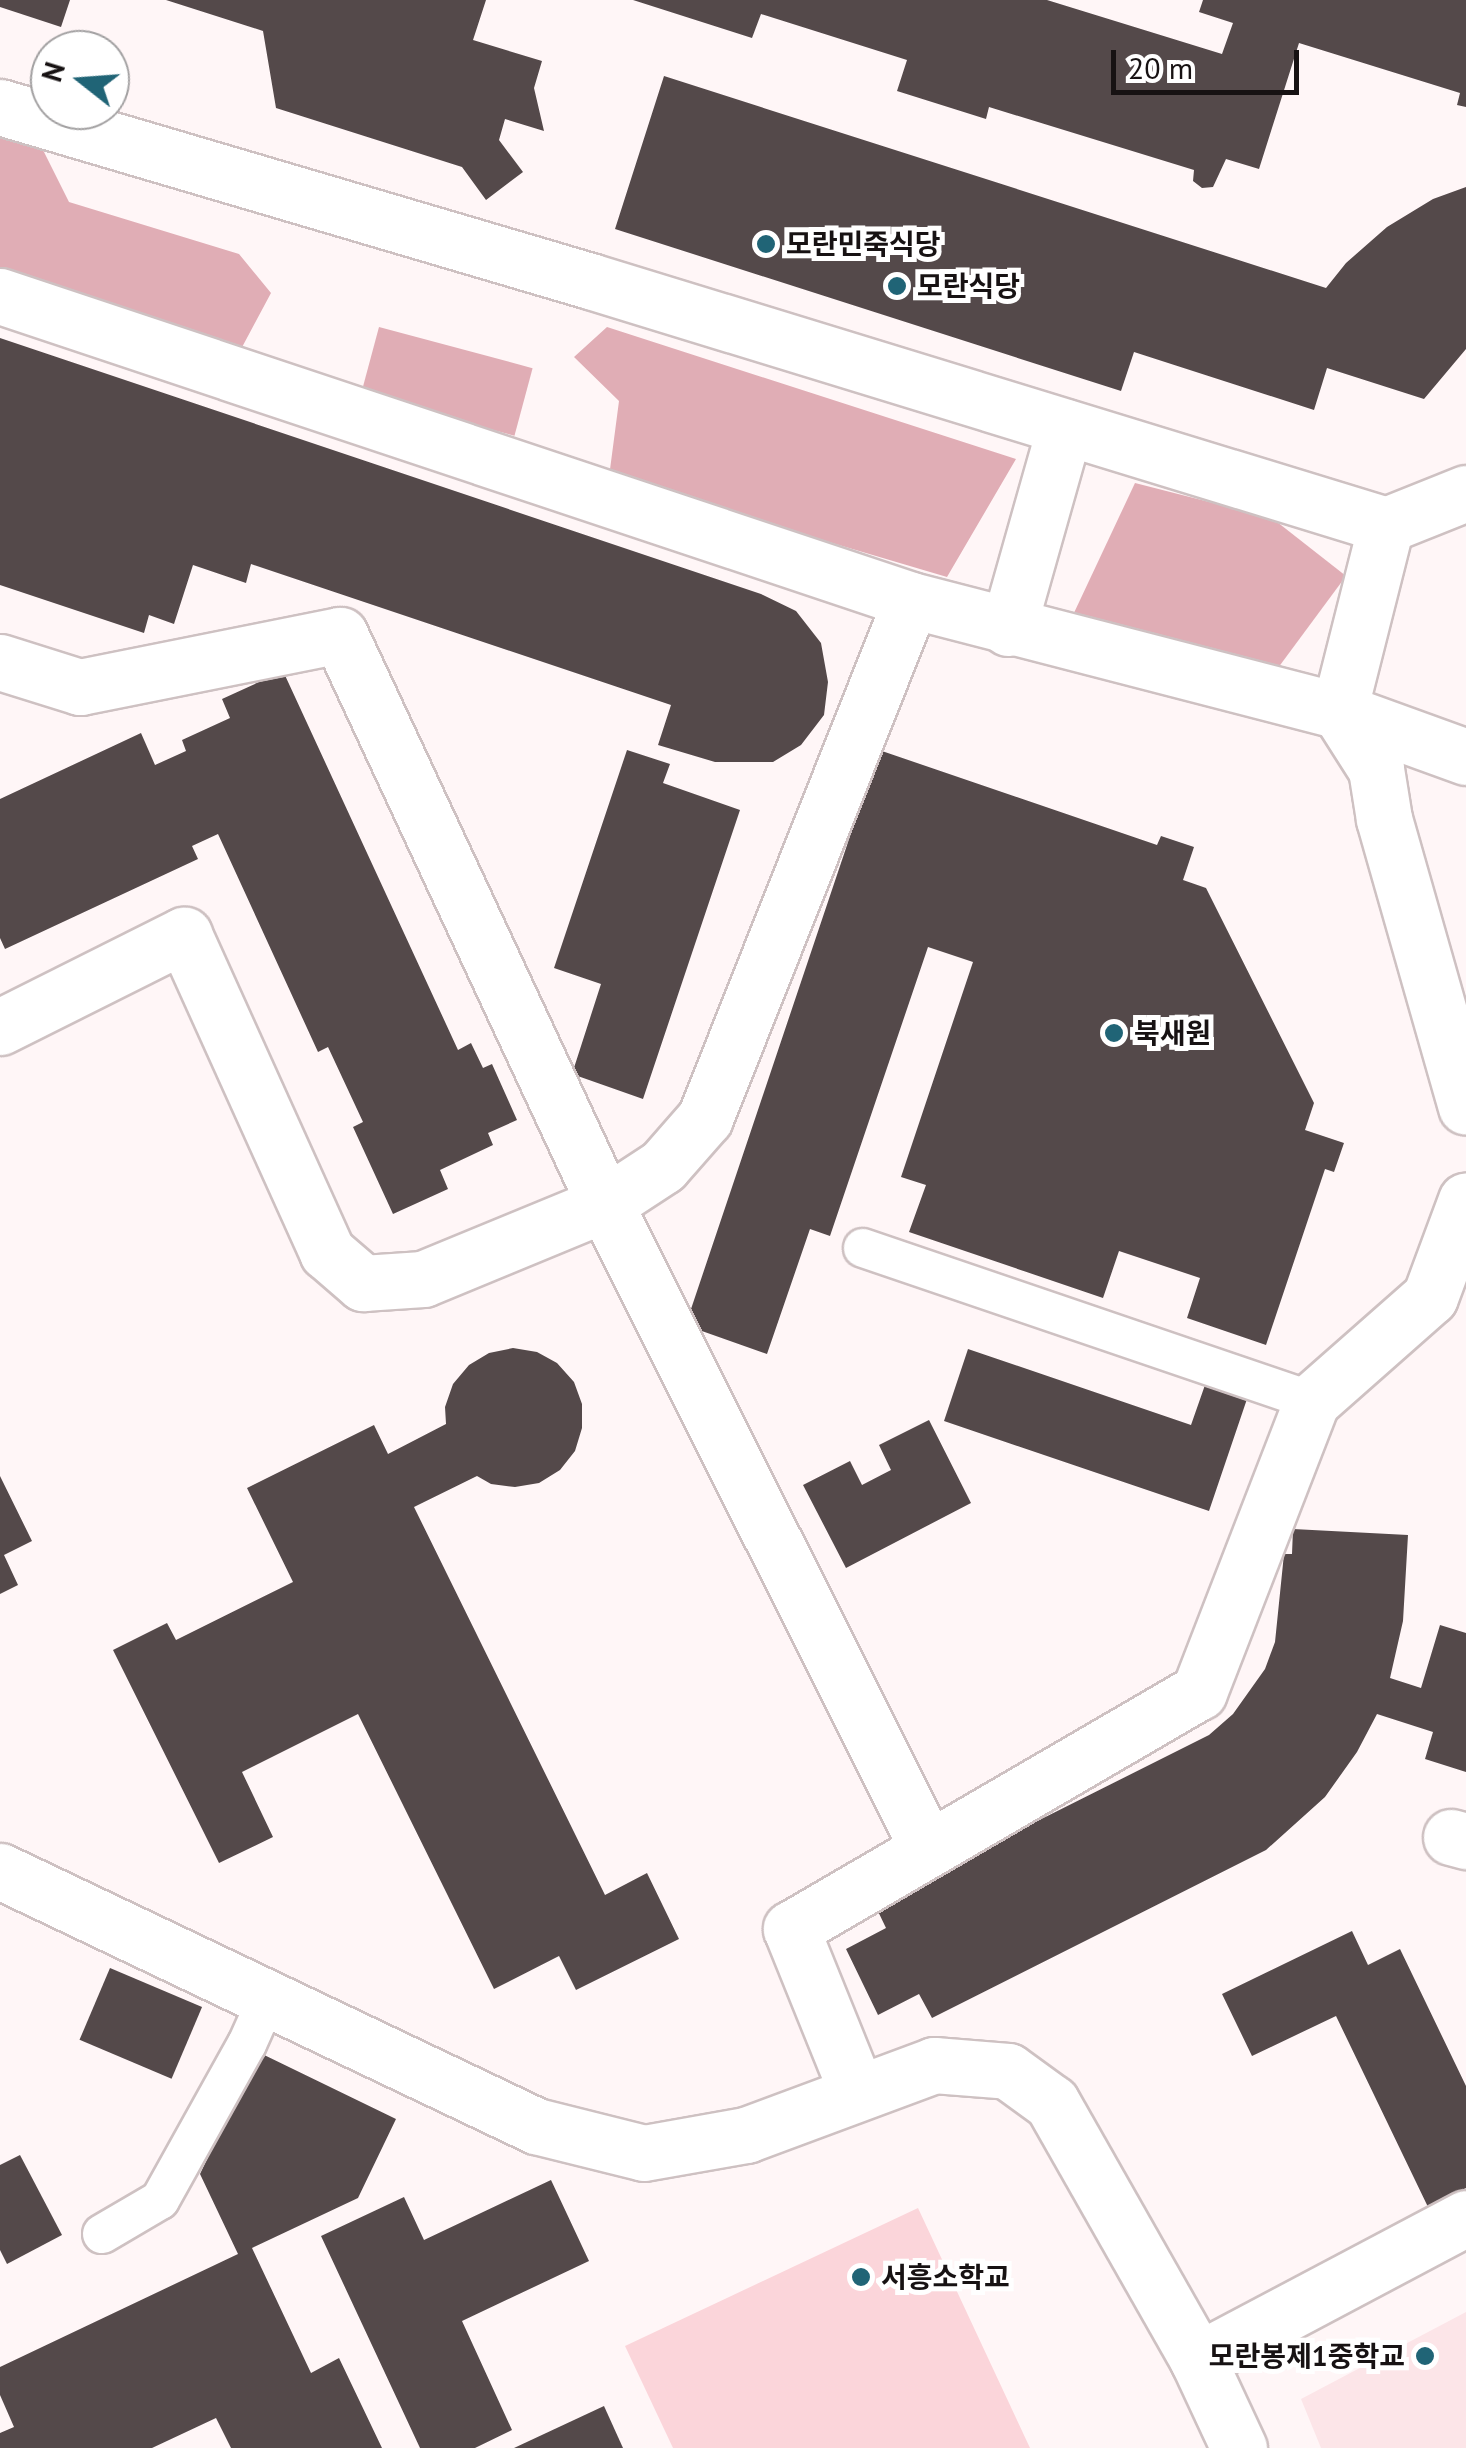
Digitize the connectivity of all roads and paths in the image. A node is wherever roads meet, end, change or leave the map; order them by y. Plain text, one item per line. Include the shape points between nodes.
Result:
1 (0, 107) edge
2 (0, 296) edge
3 (1065, 427) junction
4 (1466, 494) edge
5 (1386, 525) junction
6 (911, 600) junction
7 (1008, 628) junction
8 (0, 662) edge
9 (1339, 711) junction
10 (1466, 757) edge
11 (0, 1027) edge
12 (1466, 1107) edge
13 (1466, 1200) edge
14 (605, 1204) junction
15 (863, 1248) dead end
16 (1312, 1401) junction
17 (928, 1849) junction
18 (0, 1871) edge
19 (268, 1997) junction
20 (856, 2092) junction
21 (1466, 2218) edge
22 (102, 2234) dead end
23 (1198, 2360) junction
24 (1239, 2448) edge

1 - 3 street
2 - 6 street
3 - 5 street
3 - 7 street
4 - 5 street
5 - 9 street
6 - 7 street
6 - 14 street via 706,1118 664,1166
7 - 9 street
8 - 14 street via 80,687 340,635
9 - 10 street
9 - 12 street via 1376,769 1384,819
11 - 14 street via 184,935 326,1252 363,1283 423,1279
13 - 16 street via 1430,1297
14 - 17 street
15 - 16 lane
16 - 17 street via 1199,1692
17 - 20 street via 791,1929
18 - 19 street
19 - 20 street via 536,2126 644,2153 746,2135
19 - 22 lane via 160,2200
20 - 23 street via 934,2065 1008,2071 1052,2103
21 - 23 street
23 - 24 street

